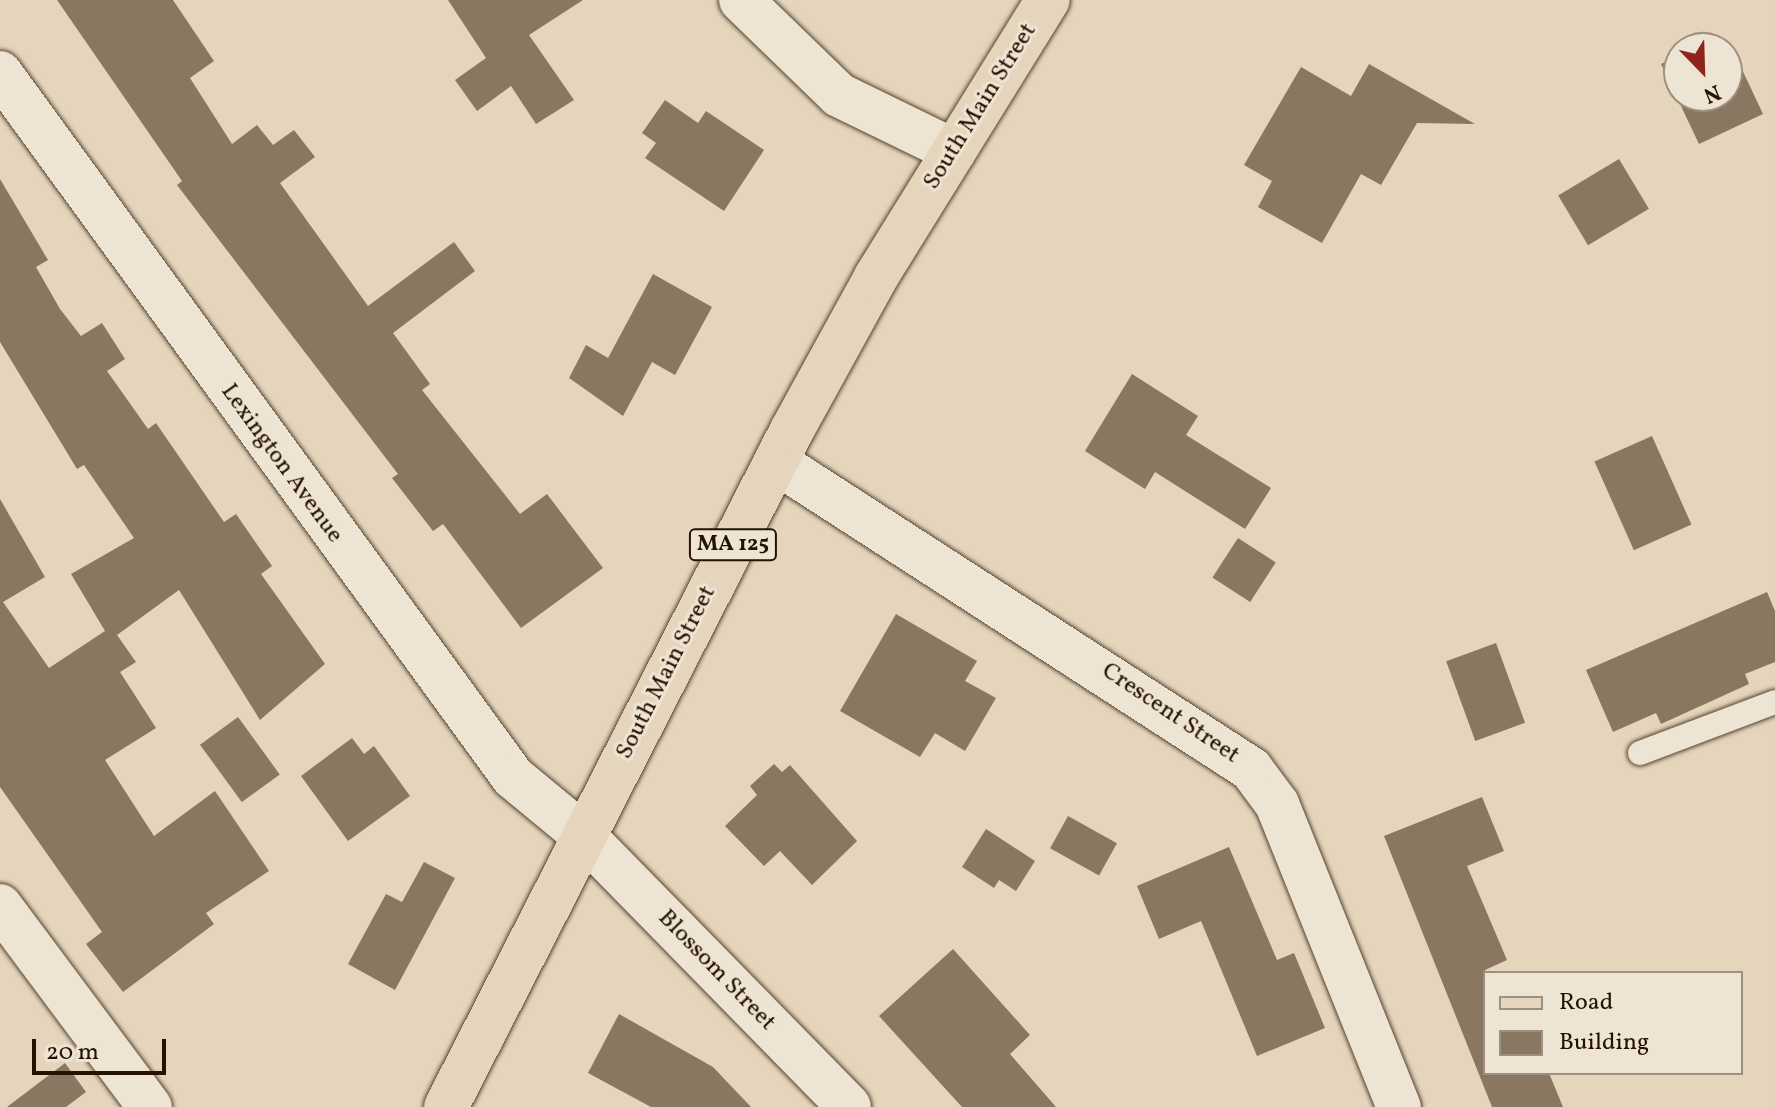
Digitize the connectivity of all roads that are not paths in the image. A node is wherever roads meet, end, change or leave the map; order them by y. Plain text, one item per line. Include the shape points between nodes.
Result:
1 (741, 0) edge
2 (1048, 0) edge
3 (0, 73) edge
4 (954, 151) junction
5 (776, 462) junction
6 (1775, 702) edge
7 (1640, 753) dead end
8 (583, 835) junction
9 (0, 906) edge
10 (150, 1107) edge
11 (446, 1107) edge
12 (849, 1107) edge
13 (1399, 1107) edge

1 - 4 street via 839,95
2 - 4 main road, South Main Street / MA 125
3 - 8 street, Lexington Avenue via 503,764
4 - 5 main road, South Main Street / MA 125
5 - 8 main road, South Main Street / MA 125
5 - 13 street, Crescent Street via 1251,769 1282,816
6 - 7 lane
8 - 11 main road, South Main Street / MA 125
8 - 12 street, Blossom Street
9 - 10 street

